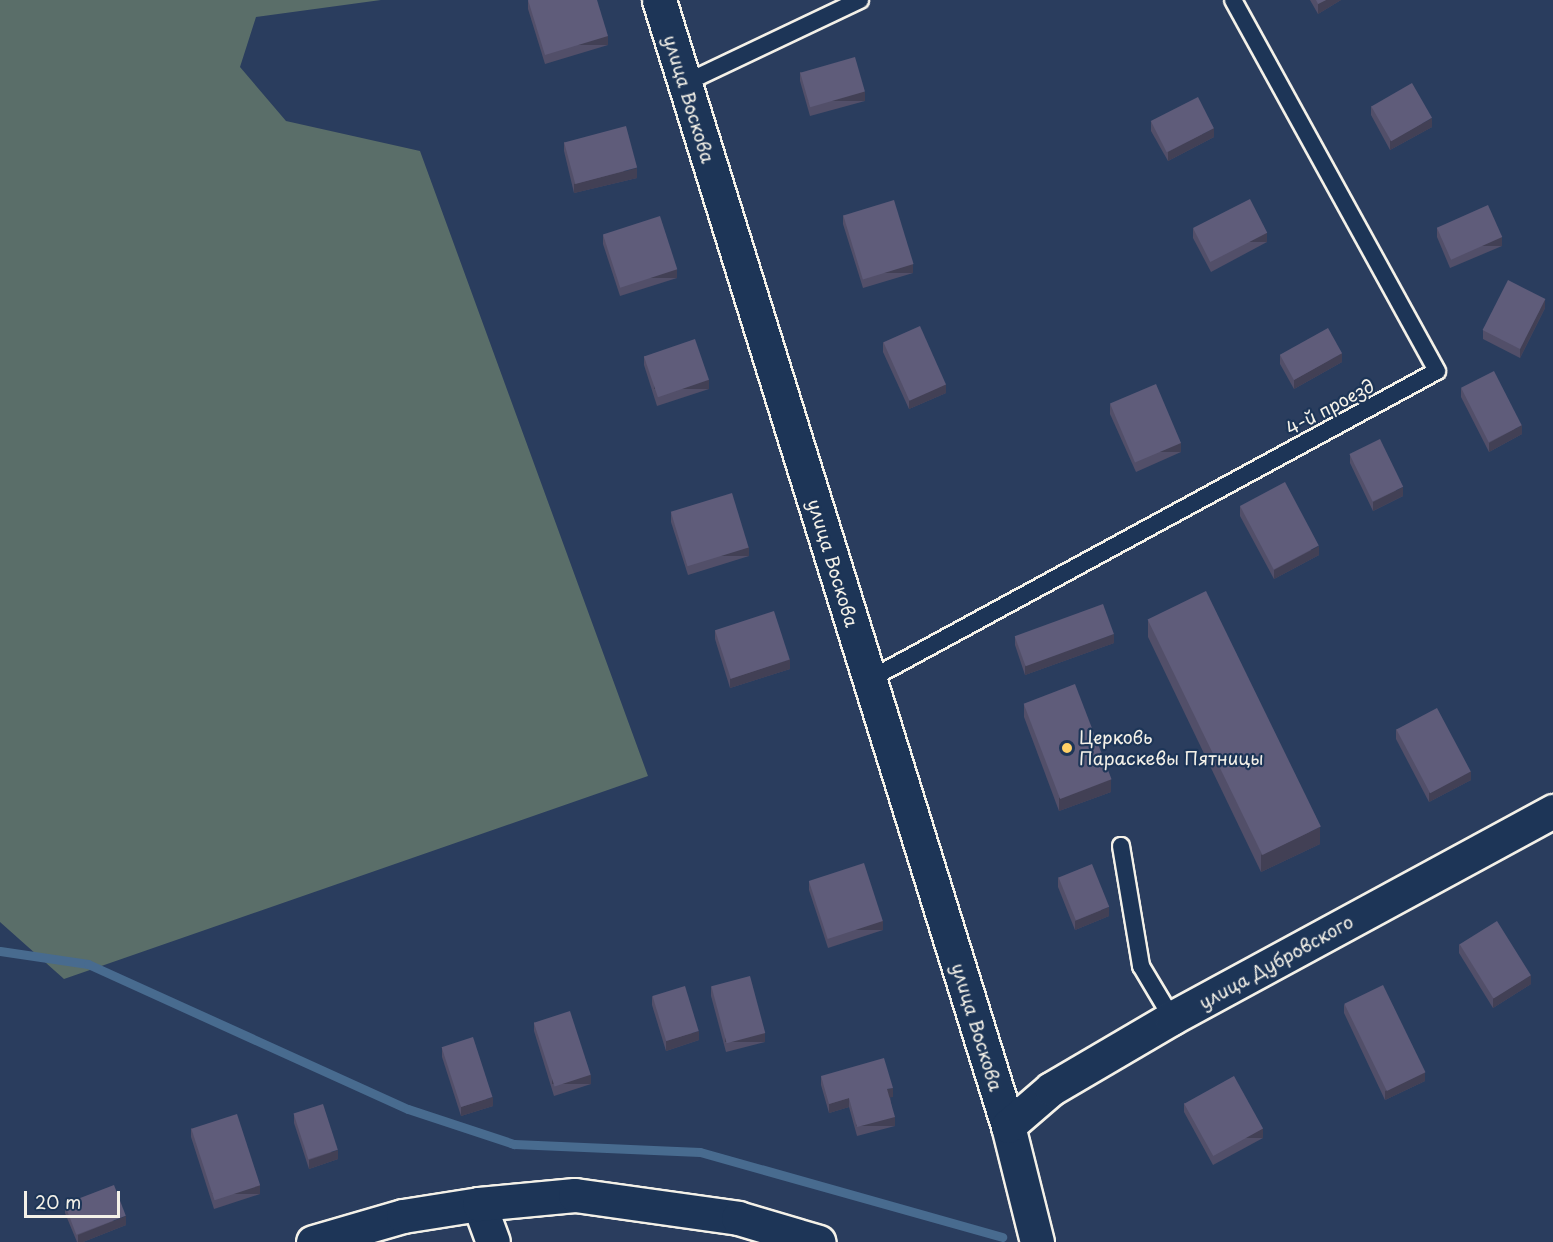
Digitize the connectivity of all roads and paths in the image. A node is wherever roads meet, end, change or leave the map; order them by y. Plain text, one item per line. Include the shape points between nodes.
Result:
1 (658, 0) edge
2 (860, 0) edge
3 (1233, 0) edge
4 (683, 84) junction
5 (870, 679) junction
6 (1553, 811) edge
7 (1121, 846) dead end
8 (1172, 1018) junction
9 (1008, 1126) junction
10 (479, 1204) junction
11 (313, 1242) edge
12 (493, 1242) edge
13 (819, 1242) edge
14 (1037, 1242) edge

1 - 4 street, улица Воскова
2 - 4 lane
3 - 5 lane, 4-й проезд via 1437,371
4 - 5 street, улица Воскова
5 - 9 street, улица Воскова
6 - 8 street, улица Дубровского
7 - 8 lane via 1141,966
8 - 9 street, улица Дубровского via 1051,1089
9 - 14 street, улица Воскова
10 - 11 street via 403,1216
10 - 12 street
10 - 13 street via 575,1195 738,1218

